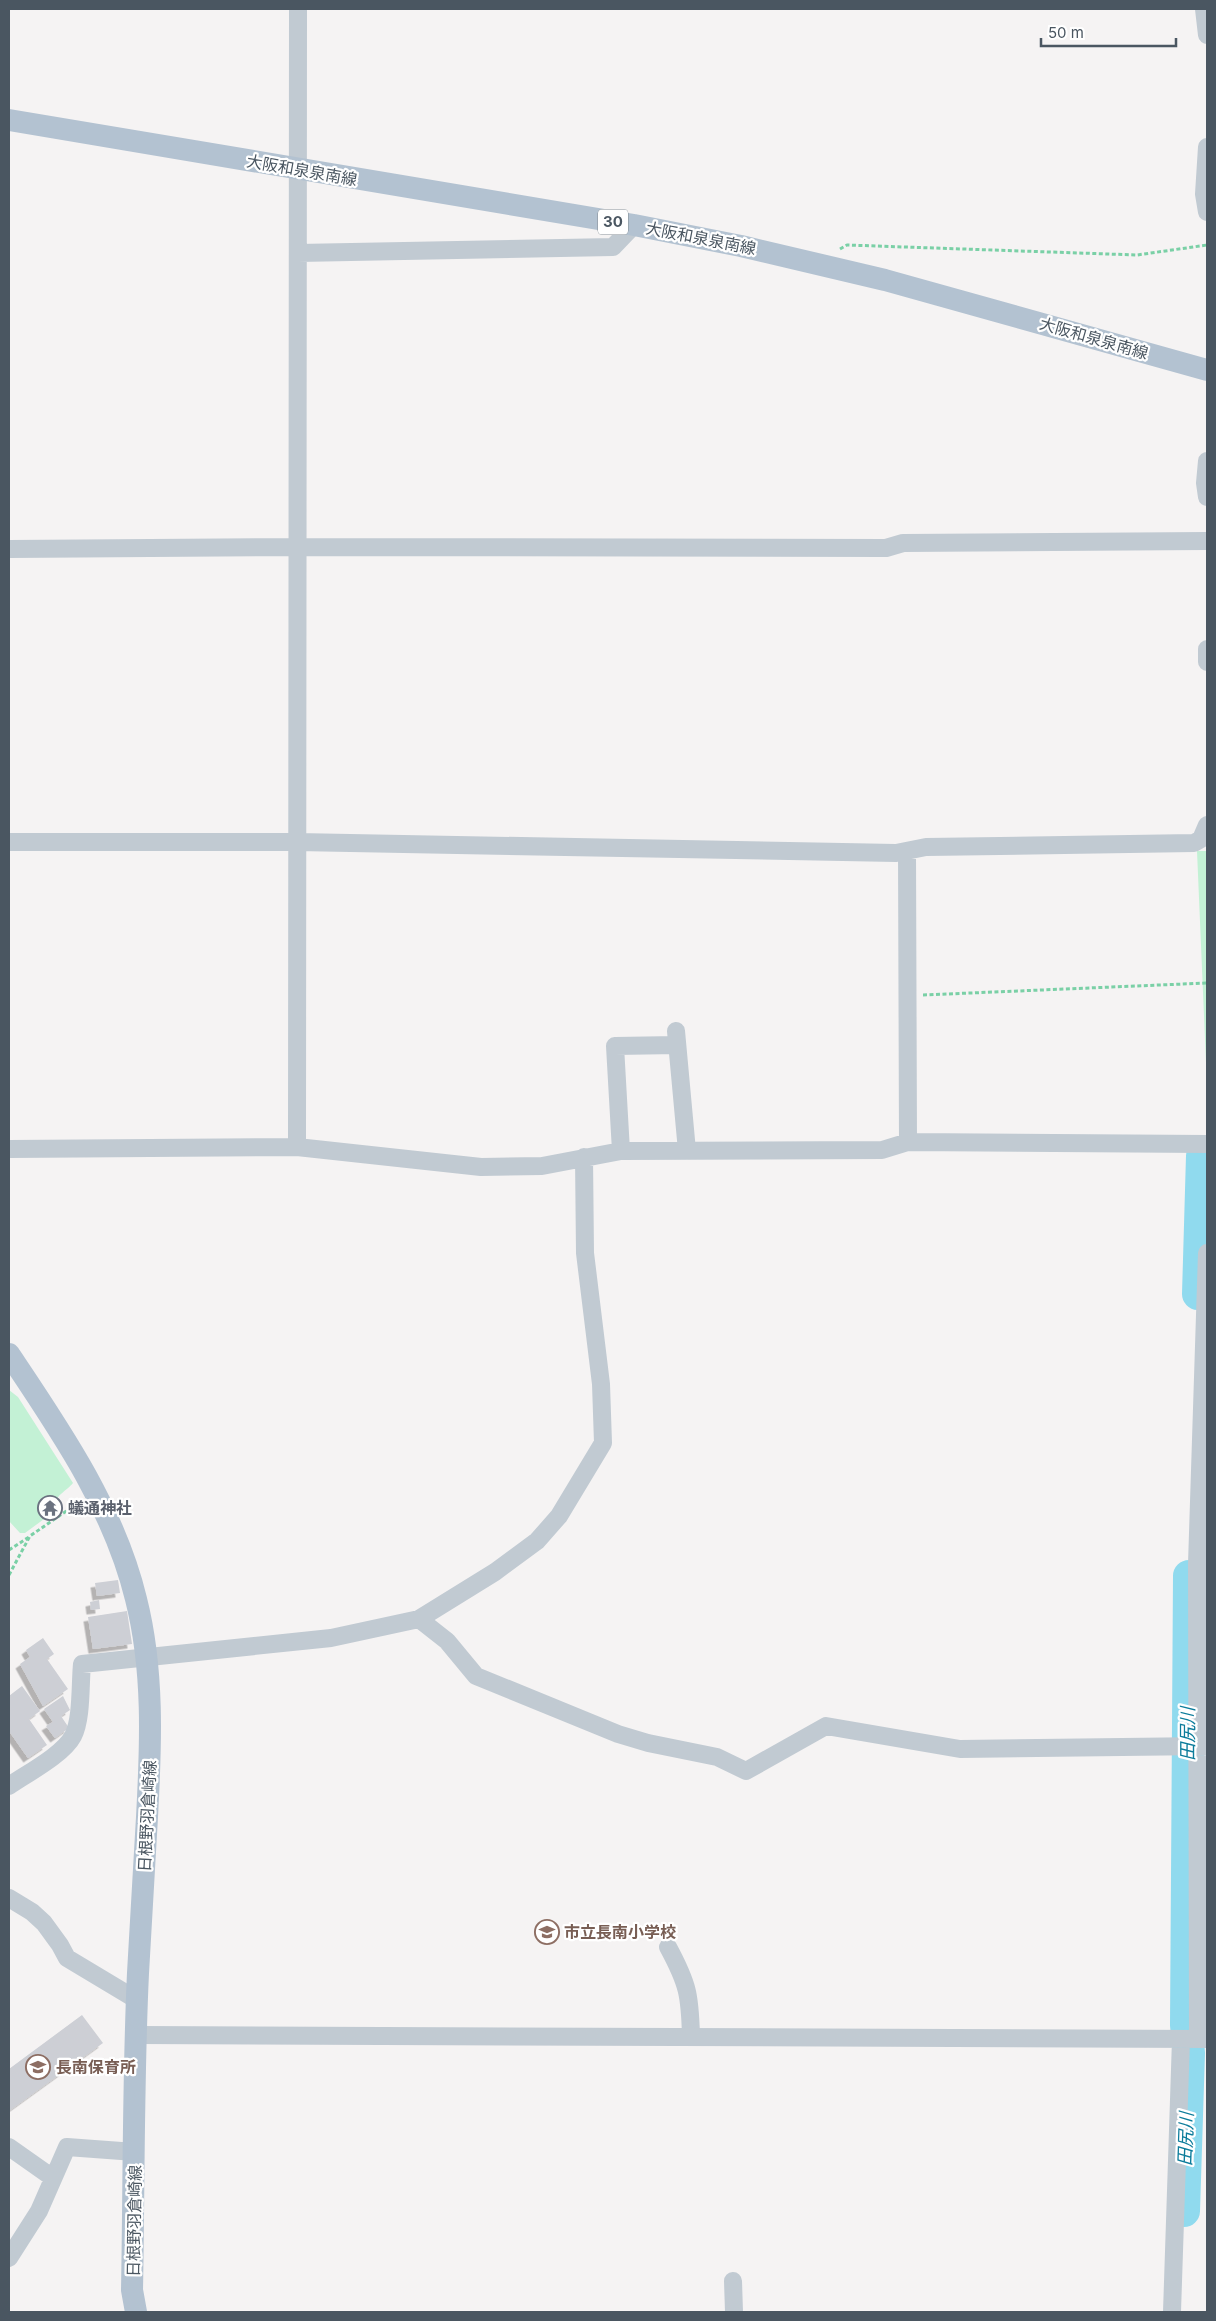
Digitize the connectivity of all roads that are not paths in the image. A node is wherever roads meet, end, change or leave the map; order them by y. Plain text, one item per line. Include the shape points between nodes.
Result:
1 (298, 9) edge
2 (1204, 9) edge
3 (1207, 35) edge
4 (9, 120) edge
5 (1207, 147) edge
6 (298, 169) junction
7 (1207, 212) edge
8 (634, 225) junction
9 (298, 253) junction
10 (1207, 370) edge
11 (1207, 461) edge
12 (1207, 497) edge
13 (1207, 541) edge
14 (298, 547) junction
15 (9, 549) edge
16 (1207, 649) edge
17 (1207, 662) edge
18 (1207, 825) edge
19 (9, 842) edge
20 (298, 842) junction
21 (907, 851) junction
22 (908, 1142) junction
23 (1207, 1144) edge
24 (297, 1147) junction
25 (9, 1149) edge
26 (622, 1151) junction
27 (687, 1151) junction
28 (584, 1157) junction
29 (1207, 1253) edge
30 (9, 1354) edge
31 (419, 1619) junction
32 (147, 1656) junction
33 (1202, 1746) edge
34 (9, 1786) edge
35 (9, 1898) edge
36 (668, 1947) dead end
37 (137, 2000) junction
38 (137, 2035) junction
39 (691, 2037) junction
40 (1196, 2039) edge
41 (9, 2147) edge
42 (135, 2152) junction
43 (53, 2178) junction
44 (9, 2258) edge
45 (733, 2281) dead end
46 (136, 2312) edge
47 (734, 2312) edge
48 (1172, 2312) edge

1 - 6 street
2 - 3 street
4 - 6 main road, 大阪和泉泉南線 / 30
5 - 7 street via 1204,194
6 - 8 main road, 大阪和泉泉南線 / 30
6 - 9 street
8 - 9 street via 613,247
8 - 10 main road, 大阪和泉泉南線 / 30 via 820,264
9 - 14 street
11 - 12 street
13 - 14 street via 904,543 886,548
14 - 15 street
14 - 20 street
16 - 17 street
18 - 21 street via 1202,839 1194,844 926,848
19 - 20 street
20 - 21 street
20 - 24 street
21 - 22 street
22 - 23 street
22 - 27 street via 882,1150
24 - 25 street
24 - 28 street via 481,1167 542,1166
26 - 27 street
26 - 27 street via 615,1046 676,1038
26 - 28 street
28 - 31 street via 585,1253 601,1384 603,1443 559,1516 537,1541 495,1572
29 - 33 street via 1197,1564
30 - 32 main road, 日根野羽倉崎線 via 96,1491 121,1548 136,1599
31 - 32 street via 331,1638
31 - 33 street via 447,1641 476,1676 618,1734 717,1757 746,1771 826,1726 960,1749
32 - 34 street via 82,1664 78,1721 73,1736 64,1747
32 - 37 main road, 日根野羽倉崎線 via 151,1742
33 - 40 street
35 - 37 street via 44,1923 67,1958
36 - 39 street via 684,1977 690,2000
37 - 38 main road, 日根野羽倉崎線
38 - 39 street
38 - 42 main road, 日根野羽倉崎線
39 - 40 street
40 - 48 street
41 - 43 street
42 - 43 street via 67,2147
42 - 46 main road, 日根野羽倉崎線 via 132,2290
43 - 44 street via 39,2211
45 - 47 street

